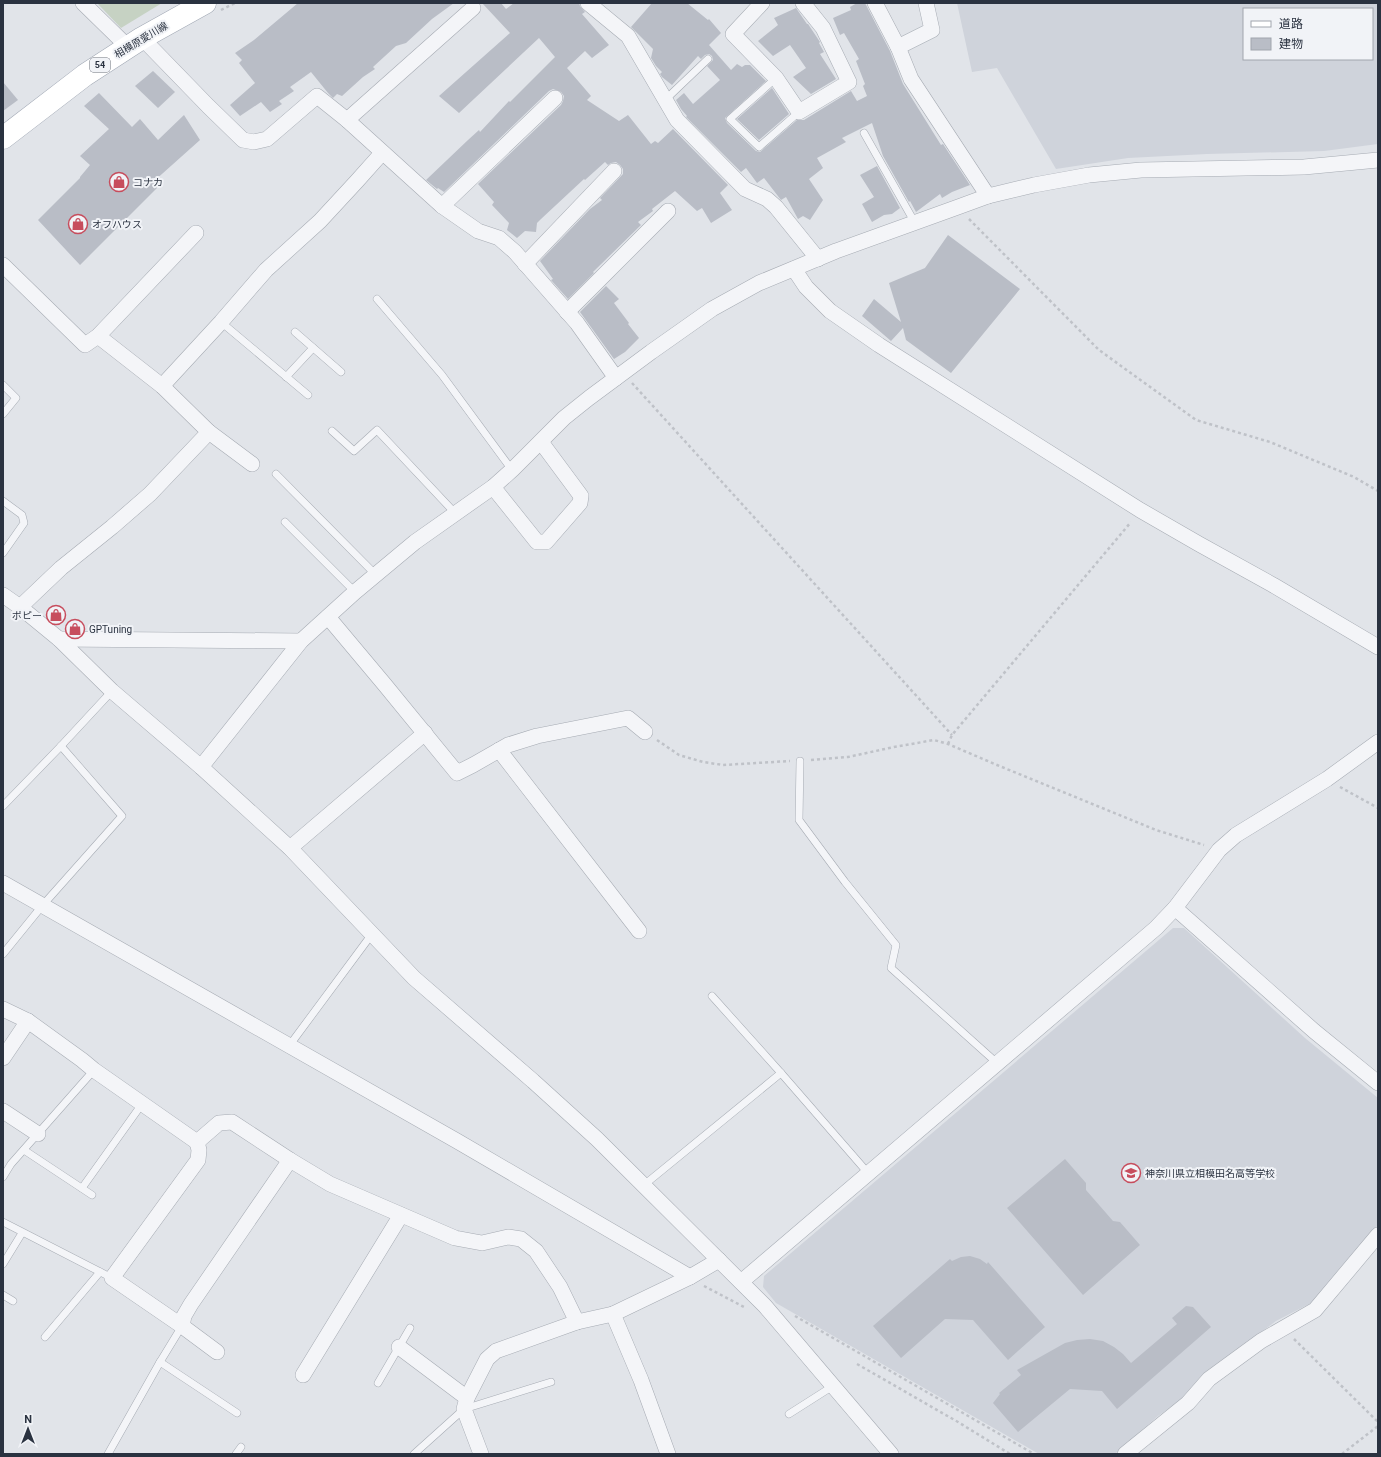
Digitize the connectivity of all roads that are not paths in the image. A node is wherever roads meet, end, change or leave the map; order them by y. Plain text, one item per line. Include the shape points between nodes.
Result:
1 (83, 3) edge
2 (205, 3) edge
3 (588, 3) edge
4 (762, 3) edge
5 (803, 3) edge
6 (875, 3) edge
7 (926, 3) edge
8 (473, 8) dead end
9 (135, 43) junction
10 (898, 47) junction
11 (708, 59) dead end
12 (776, 78) junction
13 (555, 98) dead end
14 (666, 99) junction
15 (799, 112) junction
16 (347, 120) junction
17 (864, 133) dead end
18 (3, 138) edge
19 (382, 153) junction
20 (1378, 160) edge
21 (614, 171) dead end
22 (988, 196) junction
23 (442, 206) junction
24 (668, 211) dead end
25 (915, 223) junction
26 (196, 233) dead end
27 (818, 259) junction
28 (525, 264) junction
29 (3, 265) edge
30 (794, 269) junction
31 (378, 299) dead end
32 (567, 312) junction
33 (221, 322) junction
34 (295, 332) dead end
35 (98, 336) junction
36 (313, 348) junction
37 (341, 372) dead end
38 (619, 376) junction
39 (286, 377) junction
40 (3, 385) edge
41 (162, 386) junction
42 (308, 395) dead end
43 (3, 414) edge
44 (332, 431) dead end
45 (208, 432) junction
46 (541, 442) junction
47 (252, 464) dead end
48 (512, 470) junction
49 (276, 474) dead end
50 (493, 486) junction
51 (3, 501) edge
52 (455, 513) junction
53 (285, 522) dead end
54 (3, 553) edge
55 (375, 574) junction
56 (355, 592) junction
57 (3, 595) edge
58 (20, 607) junction
59 (328, 618) junction
60 (59, 639) junction
61 (301, 642) junction
62 (1378, 647) edge
63 (112, 692) junction
64 (645, 732) road end
65 (425, 733) junction
66 (1378, 742) edge
67 (61, 746) junction
68 (499, 750) junction
69 (800, 761) road end
70 (201, 767) junction
71 (3, 806) edge
72 (290, 848) junction
73 (3, 883) edge
74 (42, 906) junction
75 (1175, 908) junction
76 (639, 931) dead end
77 (372, 934) junction
78 (3, 954) edge
79 (712, 996) dead end
80 (3, 1010) edge
81 (28, 1021) junction
82 (290, 1046) junction
83 (3, 1058) edge
84 (997, 1063) junction
85 (94, 1070) junction
86 (781, 1072) junction
87 (1378, 1083) edge
88 (142, 1104) junction
89 (3, 1111) edge
90 (38, 1134) junction
91 (197, 1142) junction
92 (24, 1150) junction
93 (290, 1160) junction
94 (868, 1173) junction
95 (3, 1177) edge
96 (644, 1185) junction
97 (82, 1188) junction
98 (92, 1194) dead end
99 (402, 1215) junction
100 (3, 1222) edge
101 (22, 1233) junction
102 (1378, 1235) edge
103 (719, 1260) junction
104 (3, 1264) edge
105 (106, 1275) junction
106 (690, 1278) junction
107 (741, 1282) junction
108 (3, 1295) edge
109 (13, 1301) dead end
110 (613, 1314) junction
111 (577, 1322) junction
112 (182, 1326) junction
113 (410, 1328) dead end
114 (45, 1337) dead end
115 (399, 1347) junction
116 (218, 1352) dead end
117 (160, 1362) junction
118 (303, 1376) dead end
119 (551, 1382) dead end
120 (378, 1383) dead end
121 (833, 1386) junction
122 (466, 1404) junction
123 (237, 1413) dead end
124 (789, 1414) dead end
125 (241, 1448) dead end
126 (108, 1454) edge
127 (236, 1454) edge
128 (414, 1454) edge
129 (481, 1454) edge
130 (668, 1454) edge
131 (891, 1454) edge
132 (1125, 1454) edge

1 - 9 street
2 - 9 main road, 相模原愛川線 / 54
3 - 14 street via 628,36
4 - 12 street via 733,34
5 - 15 street via 823,28 849,82
6 - 10 street
7 - 10 street via 932,30
8 - 16 street
9 - 16 street via 243,140 254,142 267,139 317,96
9 - 18 main road, 相模原愛川線 / 54 via 85,75
10 - 22 street via 911,79
11 - 14 lane
12 - 15 street
12 - 15 lane via 730,119 759,147
13 - 23 street
14 - 27 street via 677,120 745,189 767,199 776,207
16 - 19 street
17 - 25 lane
19 - 23 street
19 - 33 street via 320,221 266,270
20 - 22 street via 1304,167 1141,170 1089,175
21 - 28 street
22 - 25 street
23 - 28 street via 478,231 499,238
24 - 32 street
25 - 27 street
26 - 35 street
27 - 30 street
28 - 32 street
29 - 35 street via 85,345
30 - 38 street via 759,283 712,309
30 - 62 street via 806,287 830,311 879,345 1140,510 1273,584
31 - 48 lane via 442,375
32 - 38 street
33 - 39 lane
33 - 41 street
34 - 36 lane
35 - 41 street
36 - 37 lane
36 - 39 lane
38 - 46 street via 564,418
39 - 42 lane
40 - 43 lane via 16,398
41 - 45 street
44 - 52 lane via 354,451 377,430
45 - 47 street
45 - 58 street via 150,494 61,568
46 - 48 street
46 - 50 street via 581,496 580,503 546,542 537,542
48 - 50 street
49 - 55 lane
50 - 52 street
51 - 54 lane via 22,515 24,523
52 - 55 street
53 - 56 lane
55 - 56 street
56 - 59 street
57 - 58 street
58 - 60 street
59 - 61 street
59 - 65 street
60 - 61 street
60 - 63 street
61 - 70 street
63 - 67 lane
63 - 70 street
64 - 68 street via 628,718 537,736
65 - 68 street via 457,773
65 - 72 street
66 - 75 street via 1327,779 1236,835 1219,850
67 - 71 lane
67 - 74 lane via 122,816
68 - 76 street
69 - 84 lane via 799,820 896,945 891,968
70 - 72 street
72 - 77 street
73 - 74 street
74 - 78 lane
74 - 82 street
75 - 84 street via 1156,928
75 - 87 street via 1314,1031
77 - 82 lane
77 - 96 street via 414,978 597,1139
79 - 86 lane
80 - 81 street
81 - 83 street
81 - 85 street
82 - 106 street
84 - 94 street
85 - 88 street
85 - 90 lane
86 - 94 lane
86 - 96 lane
88 - 91 street
88 - 97 lane
89 - 90 street
90 - 92 lane
91 - 93 street via 219,1123 232,1122
91 - 105 street via 198,1160
92 - 95 lane
92 - 97 lane
93 - 99 street via 330,1184
93 - 112 street via 191,1304
94 - 107 street
96 - 103 street
97 - 98 lane
99 - 111 street via 455,1238 482,1243 508,1237 521,1239 536,1251 560,1287
99 - 118 street
100 - 101 lane
101 - 104 lane
101 - 105 lane
102 - 132 street via 1315,1310 1261,1341 1209,1379 1188,1403
103 - 106 street
103 - 107 street
105 - 112 street
105 - 114 lane
106 - 110 street
107 - 121 street
108 - 109 lane
110 - 111 street
110 - 130 street
111 - 122 street via 496,1351 487,1359
112 - 116 street
112 - 117 lane
113 - 115 lane
115 - 120 lane
115 - 122 street
117 - 123 lane
117 - 126 lane
119 - 122 lane
121 - 124 lane
121 - 131 street
122 - 128 lane
122 - 129 street
125 - 127 lane

